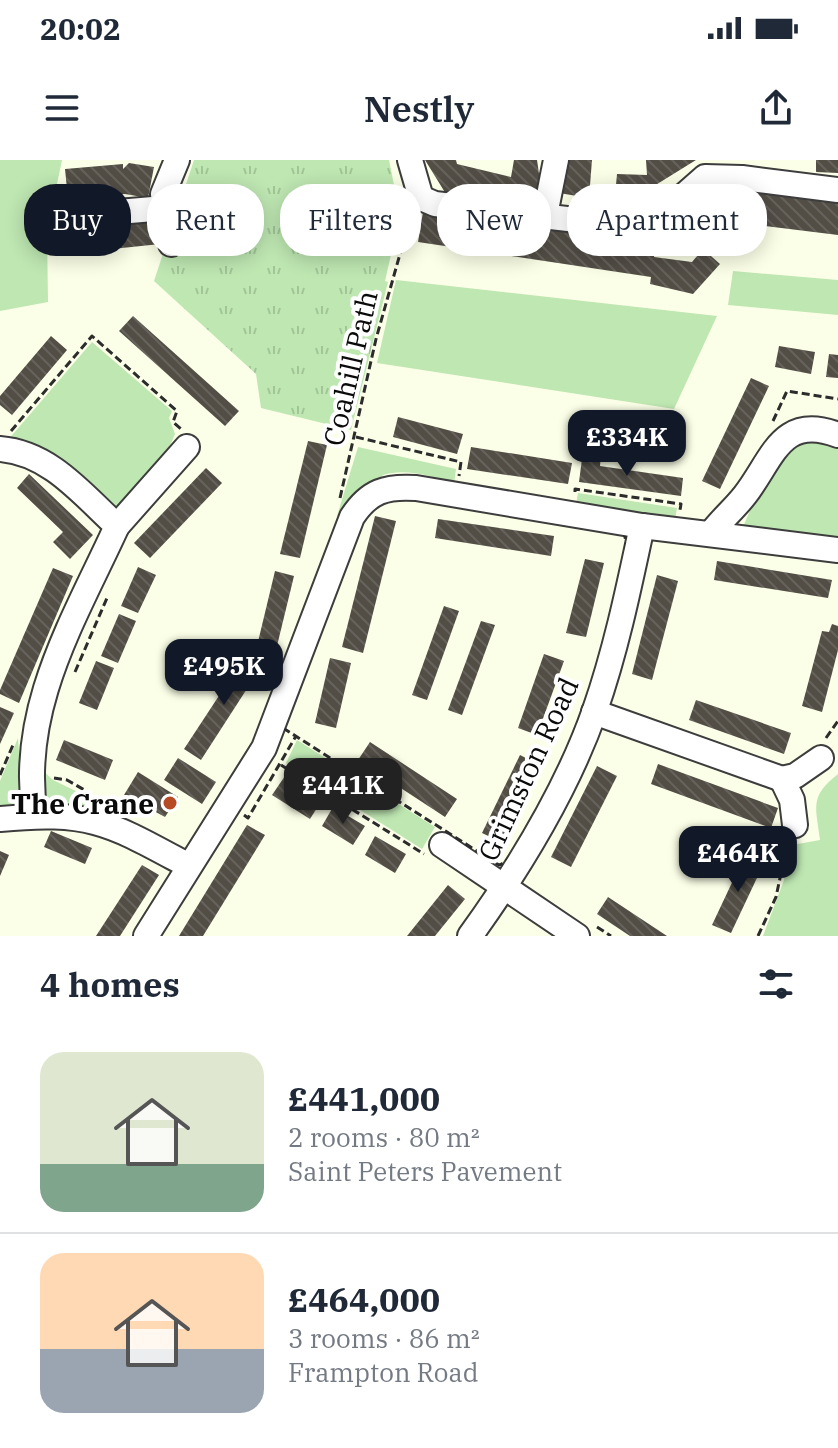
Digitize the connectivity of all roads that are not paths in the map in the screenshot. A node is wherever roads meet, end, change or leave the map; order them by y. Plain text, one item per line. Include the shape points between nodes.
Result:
1 (177, 160) edge
2 (410, 160) edge
3 (556, 160) edge
4 (743, 169) edge
5 (167, 184) edge
6 (551, 185) edge
7 (838, 190) edge
8 (437, 204) edge
9 (551, 216) edge
10 (838, 435) edge
11 (185, 439) road end
12 (2, 445) edge
13 (117, 526) junction
14 (642, 526) junction
15 (712, 532) junction
16 (838, 550) edge
17 (594, 712) junction
18 (820, 752) road end
19 (782, 779) junction
20 (35, 816) junction
21 (0, 819) edge
22 (791, 830) road end
23 (437, 852) road end
24 (189, 866) junction
25 (505, 888) junction
26 (587, 932) edge
27 (146, 936) edge
28 (470, 936) edge

1 - 5 street
2 - 8 street via 421,198
3 - 6 street
4 - 7 street
4 - 9 street via 705,177 647,228
10 - 15 street via 811,428 784,439 745,496
11 - 13 street
12 - 13 street via 53,467
13 - 20 street via 35,721
14 - 15 street
14 - 17 street, Grimston Road
14 - 24 street via 416,488 395,487 367,497 352,517 278,719
15 - 16 street
17 - 19 street
17 - 25 street, Grimston Road
18 - 19 street via 795,776
19 - 22 street via 792,800
20 - 21 street
20 - 24 street via 79,816 109,823
23 - 25 street
24 - 27 street
25 - 26 street
25 - 28 street, Grimston Road

